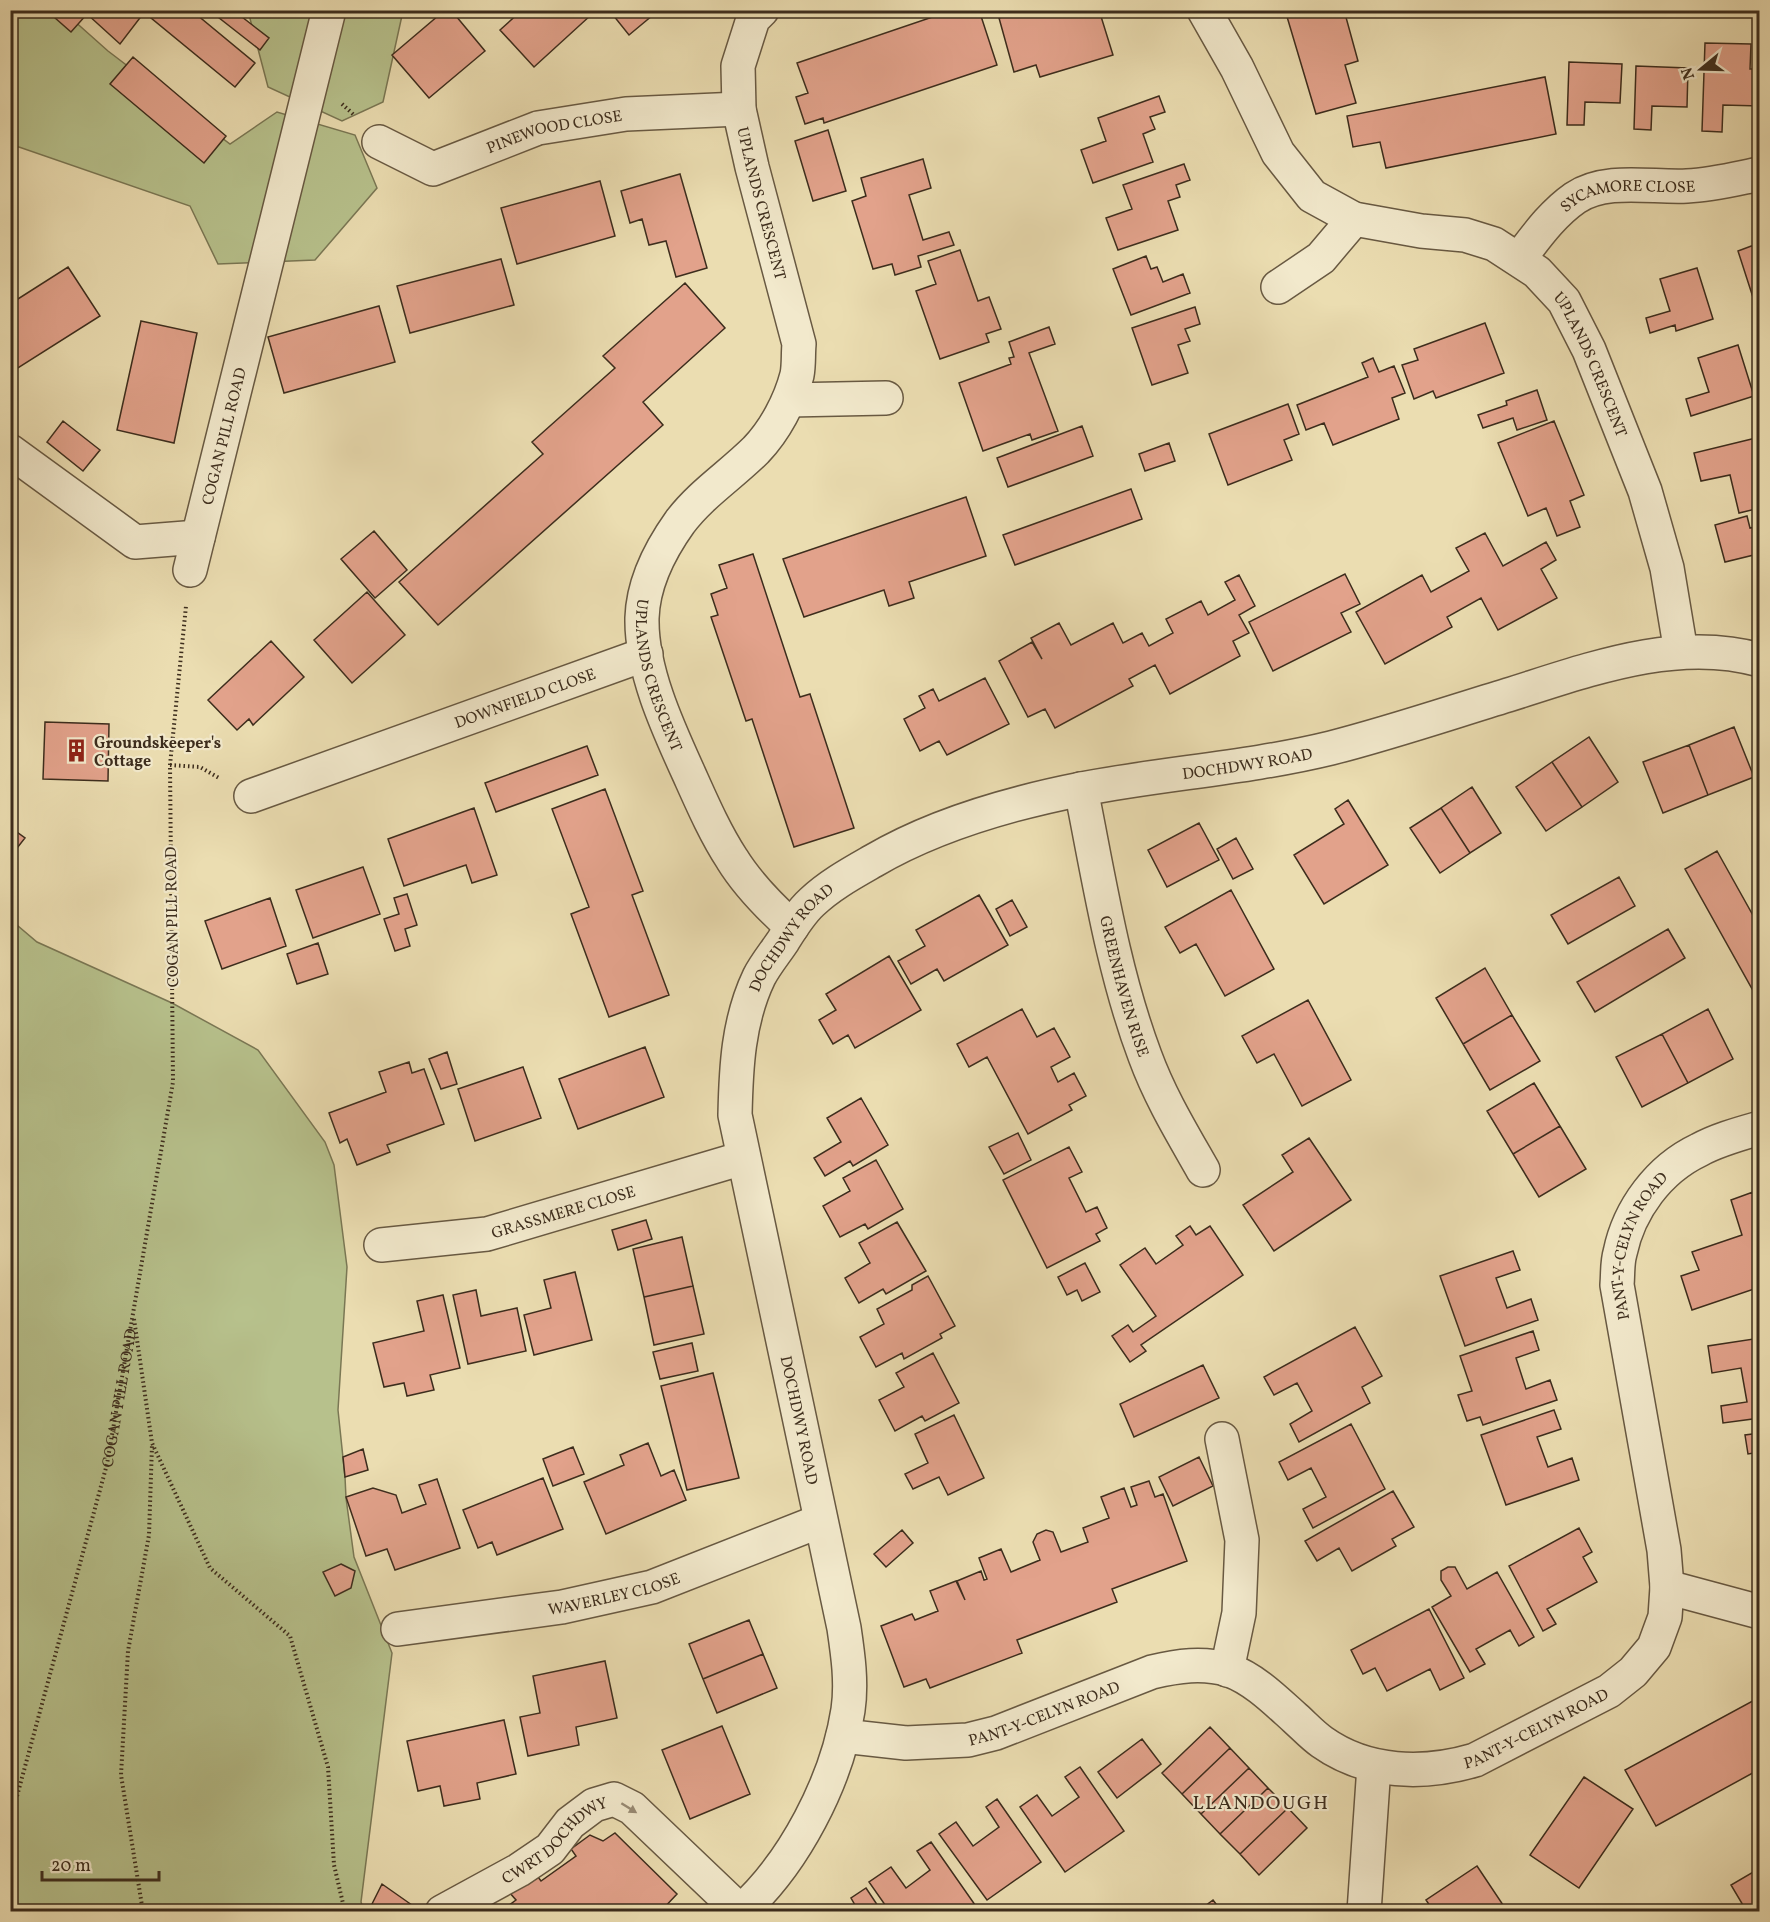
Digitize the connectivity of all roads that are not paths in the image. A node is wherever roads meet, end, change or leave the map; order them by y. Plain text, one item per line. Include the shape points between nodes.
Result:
1 (329, 10) edge
2 (762, 10) edge
3 (1204, 10) edge
4 (739, 109) junction
5 (379, 142) road end
6 (1760, 174) edge
7 (1354, 219) junction
8 (1520, 259) junction
9 (1278, 287) dead end
10 (886, 398) dead end
11 (789, 400) junction
12 (10, 451) edge
13 (198, 537) junction
14 (190, 570) road end
15 (1681, 651) junction
16 (646, 654) junction
17 (1760, 660) edge
18 (1081, 789) junction
19 (251, 796) dead end
20 (792, 927) junction
21 (1760, 1128) edge
22 (743, 1158) junction
23 (1203, 1170) dead end
24 (381, 1245) dead end
25 (1222, 1439) dead end
26 (820, 1521) junction
27 (1668, 1587) junction
28 (1760, 1612) edge
29 (398, 1629) dead end
30 (1227, 1670) junction
31 (843, 1736) junction
32 (1374, 1766) junction
33 (442, 1911) edge
34 (740, 1911) edge
35 (1364, 1911) edge

1 - 13 street, COGAN PILL ROAD
2 - 4 street, UPLANDS CRESCENT via 753,19 738,66
3 - 7 street, UPLANDS CRESCENT via 1278,153 1312,196
4 - 5 street, PINEWOOD CLOSE via 626,114 538,128 433,169
4 - 11 street, UPLANDS CRESCENT via 799,344 797,373
6 - 8 street, SYCAMORE CLOSE via 1691,186 1600,188 1577,197 1553,217
7 - 8 street, UPLANDS CRESCENT via 1465,235 1494,244
7 - 9 street via 1321,258
8 - 15 street, UPLANDS CRESCENT via 1564,301 1615,412 1645,491 1664,557
10 - 11 street
11 - 16 street, UPLANDS CRESCENT via 756,450 706,493 681,520 661,552 648,585 642,618
12 - 13 street via 135,542
13 - 14 street, COGAN PILL ROAD
15 - 17 street, DOCHDWY ROAD via 1735,653
15 - 18 street, DOCHDWY ROAD via 1610,664 1429,720 1280,760
16 - 19 street, DOWNFIELD CLOSE
16 - 20 street, UPLANDS CRESCENT via 672,736 702,803 750,884
18 - 20 street, DOCHDWY ROAD via 975,817 914,840 841,879 811,903
18 - 23 street, GREENHAVEN RISE via 1126,1002 1167,1108
20 - 22 street, DOCHDWY ROAD via 759,976 744,1019 735,1116
21 - 27 street, PANT-Y-CELYN ROAD via 1700,1149 1674,1164 1650,1188 1633,1217 1620,1252 1617,1285
22 - 24 street, GRASSMERE CLOSE via 487,1234
22 - 26 street, DOCHDWY ROAD
25 - 30 street via 1242,1540 1239,1613
26 - 29 street, WAVERLEY CLOSE via 652,1587 562,1607
26 - 31 street, DOCHDWY ROAD via 850,1668
27 - 28 street
27 - 32 street, PANT-Y-CELYN ROAD via 1665,1617 1654,1647 1633,1672 1609,1690 1475,1760 1431,1770
30 - 31 street, PANT-Y-CELYN ROAD via 1203,1665 1152,1672 996,1733 968,1740 906,1743
30 - 32 street, PANT-Y-CELYN ROAD via 1256,1685 1322,1742
31 - 34 street, DOCHDWY ROAD via 820,1799 802,1834 758,1895
32 - 35 street
33 -> 34 street, CWRT DOCHDWY via 519,1870 550,1849 570,1823 594,1805 614,1799 632,1808

